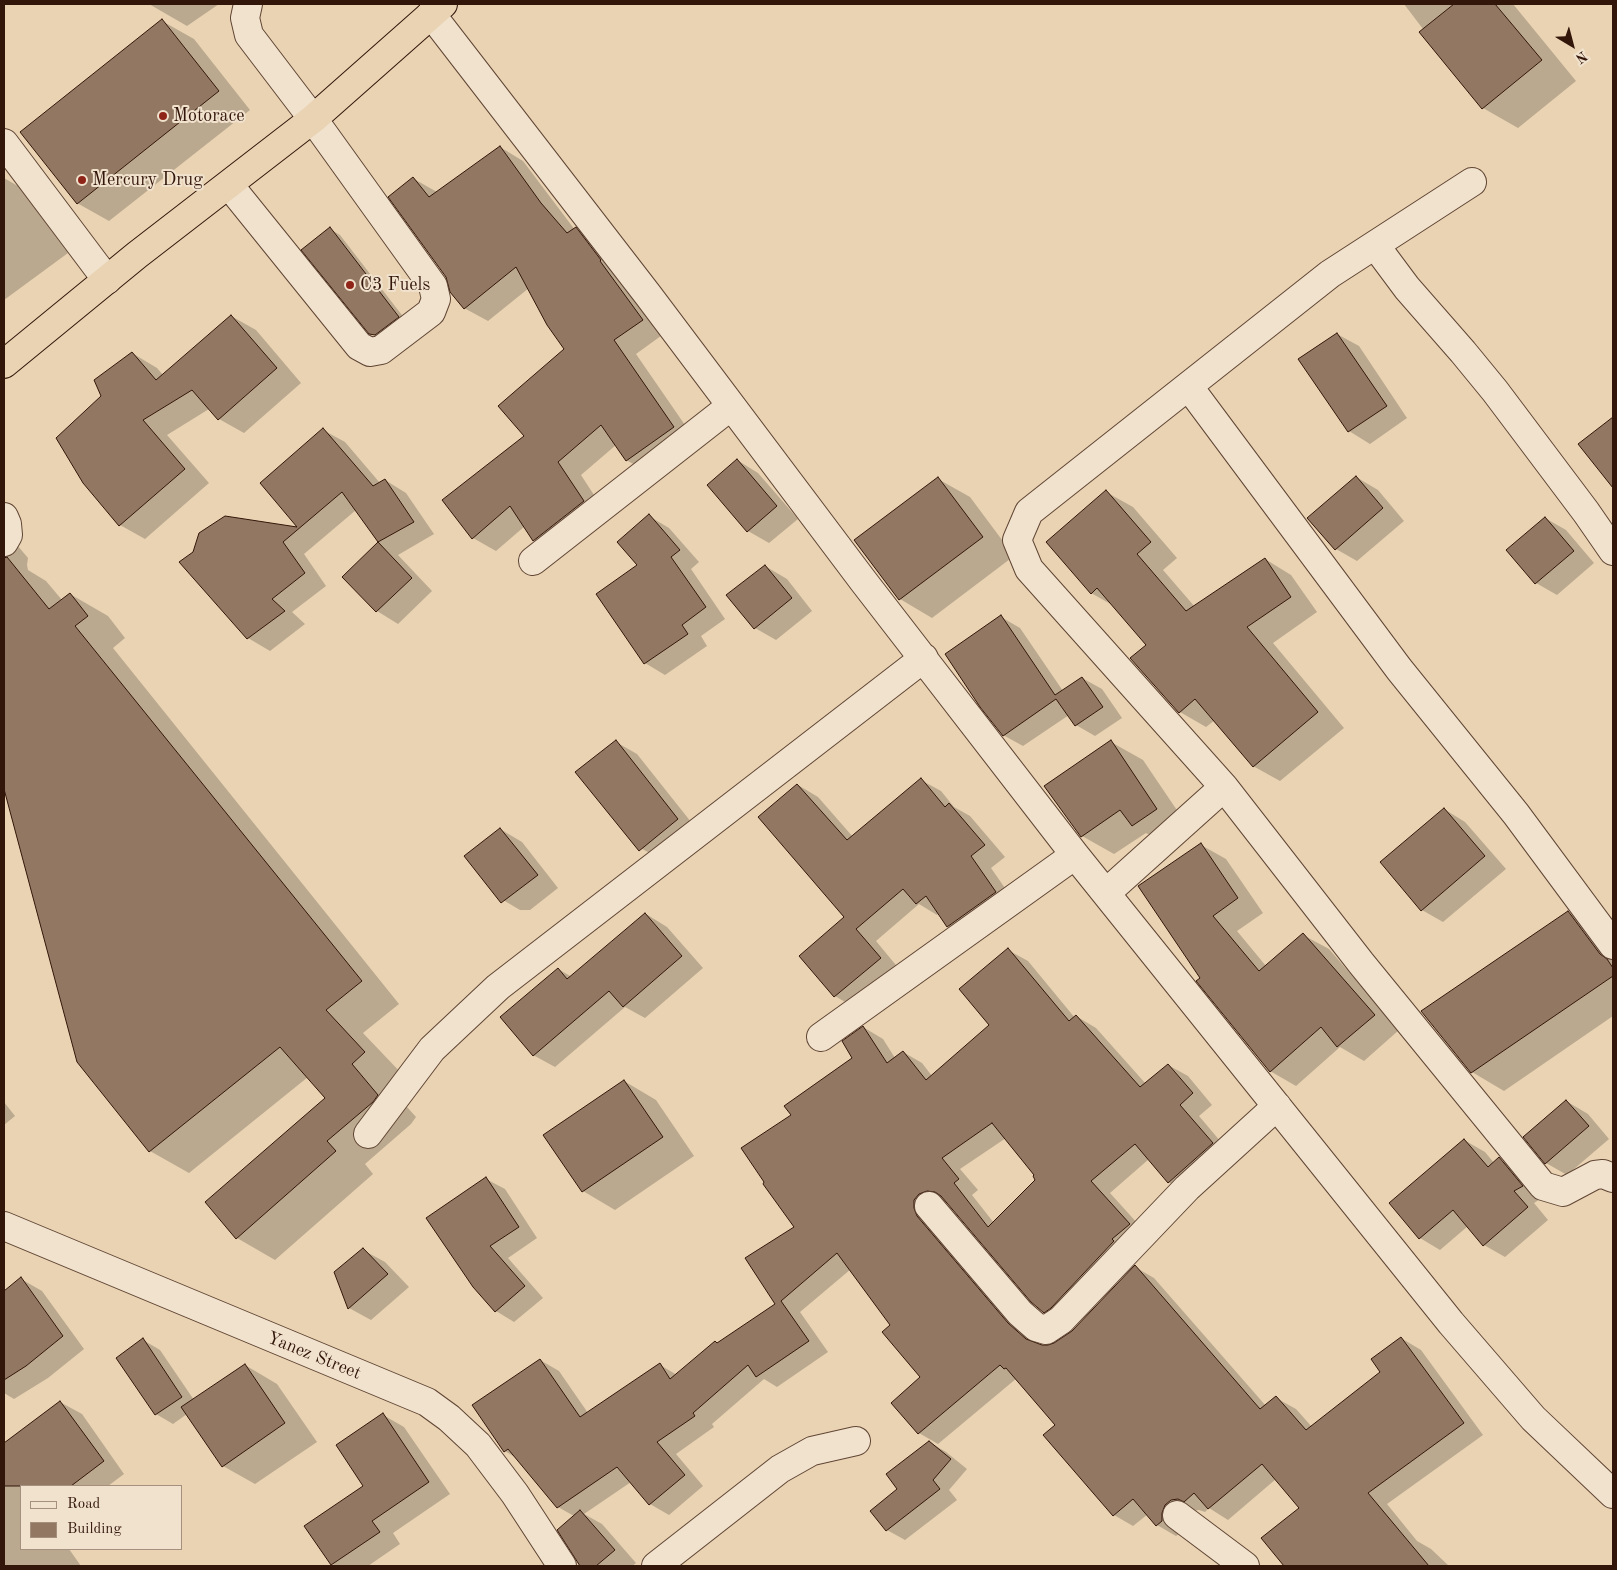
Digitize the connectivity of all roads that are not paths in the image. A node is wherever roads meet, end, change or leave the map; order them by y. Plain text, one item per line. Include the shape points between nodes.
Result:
1 (248, 4) edge
2 (437, 9) edge
3 (314, 119) junction
4 (4, 143) edge
5 (1472, 182) dead end
6 (229, 185) junction
7 (1376, 245) junction
8 (106, 280) junction
9 (4, 364) edge
10 (1189, 387) junction
11 (731, 406) junction
12 (4, 517) edge
13 (4, 542) edge
14 (1613, 551) edge
15 (533, 560) dead end
16 (924, 658) junction
17 (1224, 787) junction
18 (1075, 855) junction
19 (1106, 892) junction
20 (1613, 945) edge
21 (821, 1037) dead end
22 (1277, 1106) junction
23 (368, 1134) dead end
24 (1613, 1178) edge
25 (929, 1206) dead end
26 (4, 1226) edge
27 (856, 1441) dead end
28 (1613, 1494) edge
29 (1176, 1515) dead end
30 (562, 1566) edge
31 (656, 1566) edge
32 (1245, 1566) edge

1 - 3 street via 245,18 249,34
2 - 3 highway
2 - 11 street
3 - 6 highway
3 - 6 street via 433,286 436,299 431,312 381,350 370,352 359,346
4 - 8 street
5 - 7 street
6 - 8 highway
7 - 10 street via 1330,274
7 - 14 street via 1407,288 1495,391
8 - 9 highway
10 - 17 street via 1029,512 1018,540 1029,569
10 - 20 street via 1399,669 1516,814
11 - 15 street
11 - 16 street
12 - 13 street via 8,536
16 - 18 street
16 - 23 street via 498,987 432,1049
17 - 19 street
17 - 24 street via 1361,963 1543,1186 1563,1192 1595,1175
18 - 19 street
18 - 21 street
19 - 22 street
22 - 25 street via 1187,1188 1061,1320 1046,1330 1036,1327 1020,1313
22 - 28 street via 1526,1411
26 - 30 street, Yanez Street via 428,1402 478,1445 516,1494
27 - 31 street via 812,1452 780,1470
29 - 32 street

